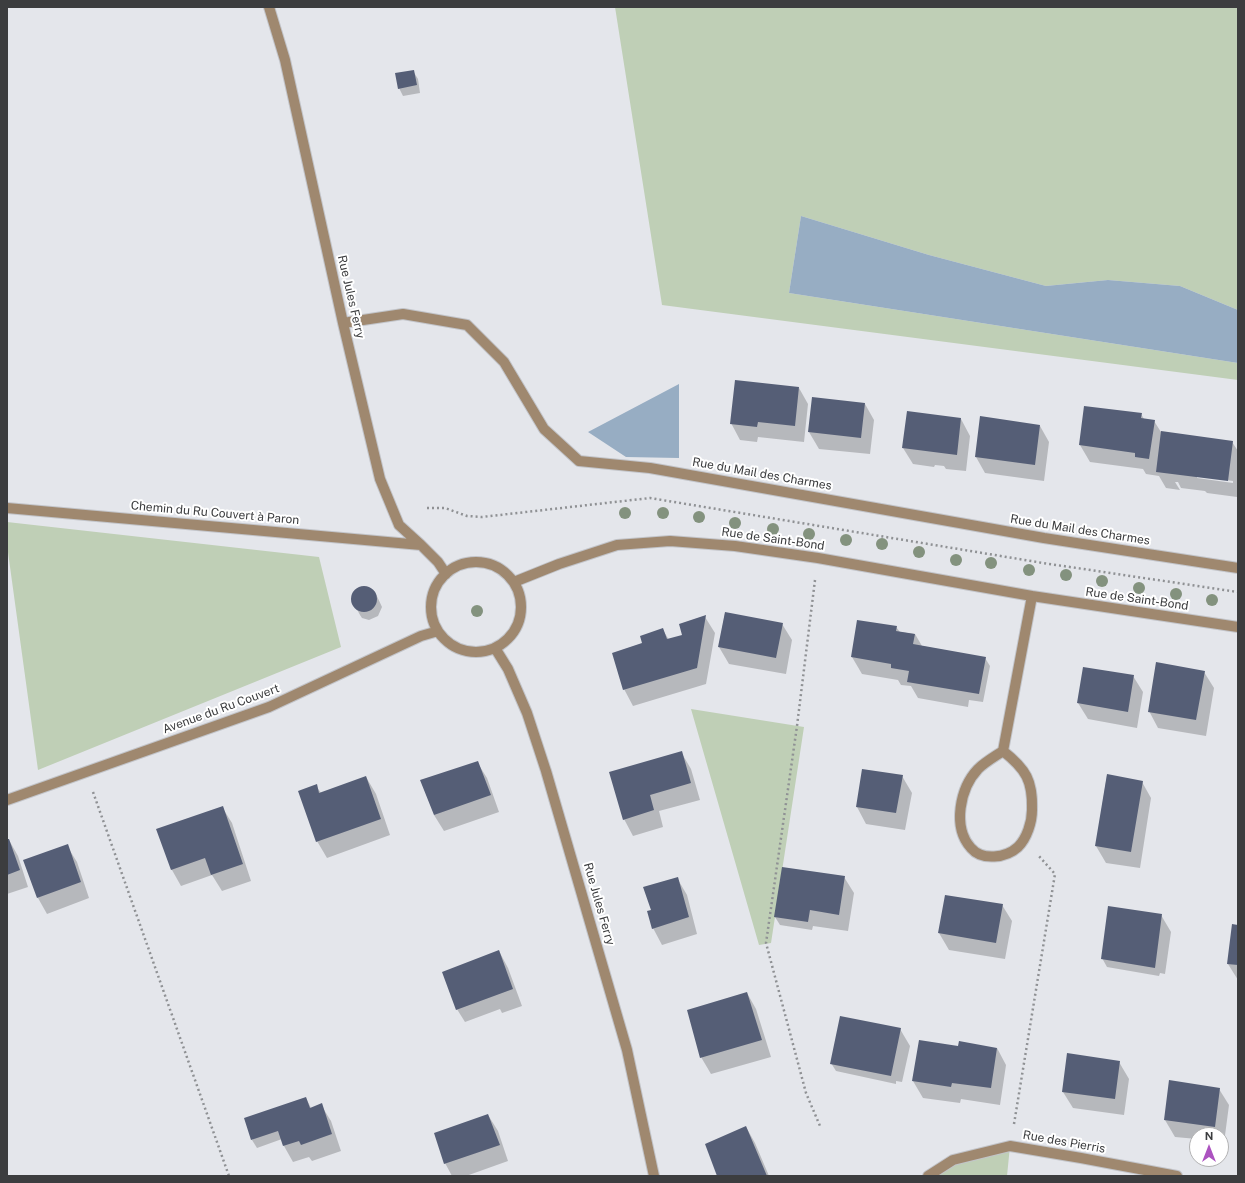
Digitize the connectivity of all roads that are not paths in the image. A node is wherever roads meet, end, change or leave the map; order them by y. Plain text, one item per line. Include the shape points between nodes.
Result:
1 (269, 7) edge
2 (343, 323) junction
3 (7, 508) edge
4 (421, 545) junction
5 (1238, 568) edge
6 (446, 574) junction
7 (514, 582) junction
8 (1032, 596) junction
9 (1238, 627) edge
10 (438, 631) junction
11 (495, 648) junction
12 (1002, 751) junction
13 (7, 800) edge
14 (654, 1176) edge
15 (928, 1176) edge
16 (1176, 1176) edge

1 - 2 street, Rue Jules Ferry via 285,60
2 - 4 street, Rue Jules Ferry via 380,480 399,526
2 - 5 street, Rue du Mail des Charmes via 403,314 467,325 504,362 544,429 579,461 650,468 1044,538
3 - 4 street, Chemin du Ru Couvert à Paron
4 - 6 street, Rue Jules Ferry
6 - 7 street via 459,565 474,562 497,567
6 - 10 street via 437,583 432,595 431,608
7 - 8 street, Rue de Saint-Bond via 617,545 670,542 735,546 818,558
7 - 11 street via 520,596 521,612 517,627 508,639
8 - 9 street, Rue de Saint-Bond
8 - 12 street
10 - 11 street via 457,648 470,652 483,652
10 - 13 street, Avenue du Ru Couvert via 421,636 269,707
11 - 14 street, Rue Jules Ferry via 508,669 527,713 546,771 627,1050
12 - 12 street via 1017,762 1028,778 1033,800 1032,816 1028,831 1018,847 1003,855 980,855 965,839 960,810 970,780 978,769
15 - 16 street, Rue des Pierris via 953,1160 1010,1146

